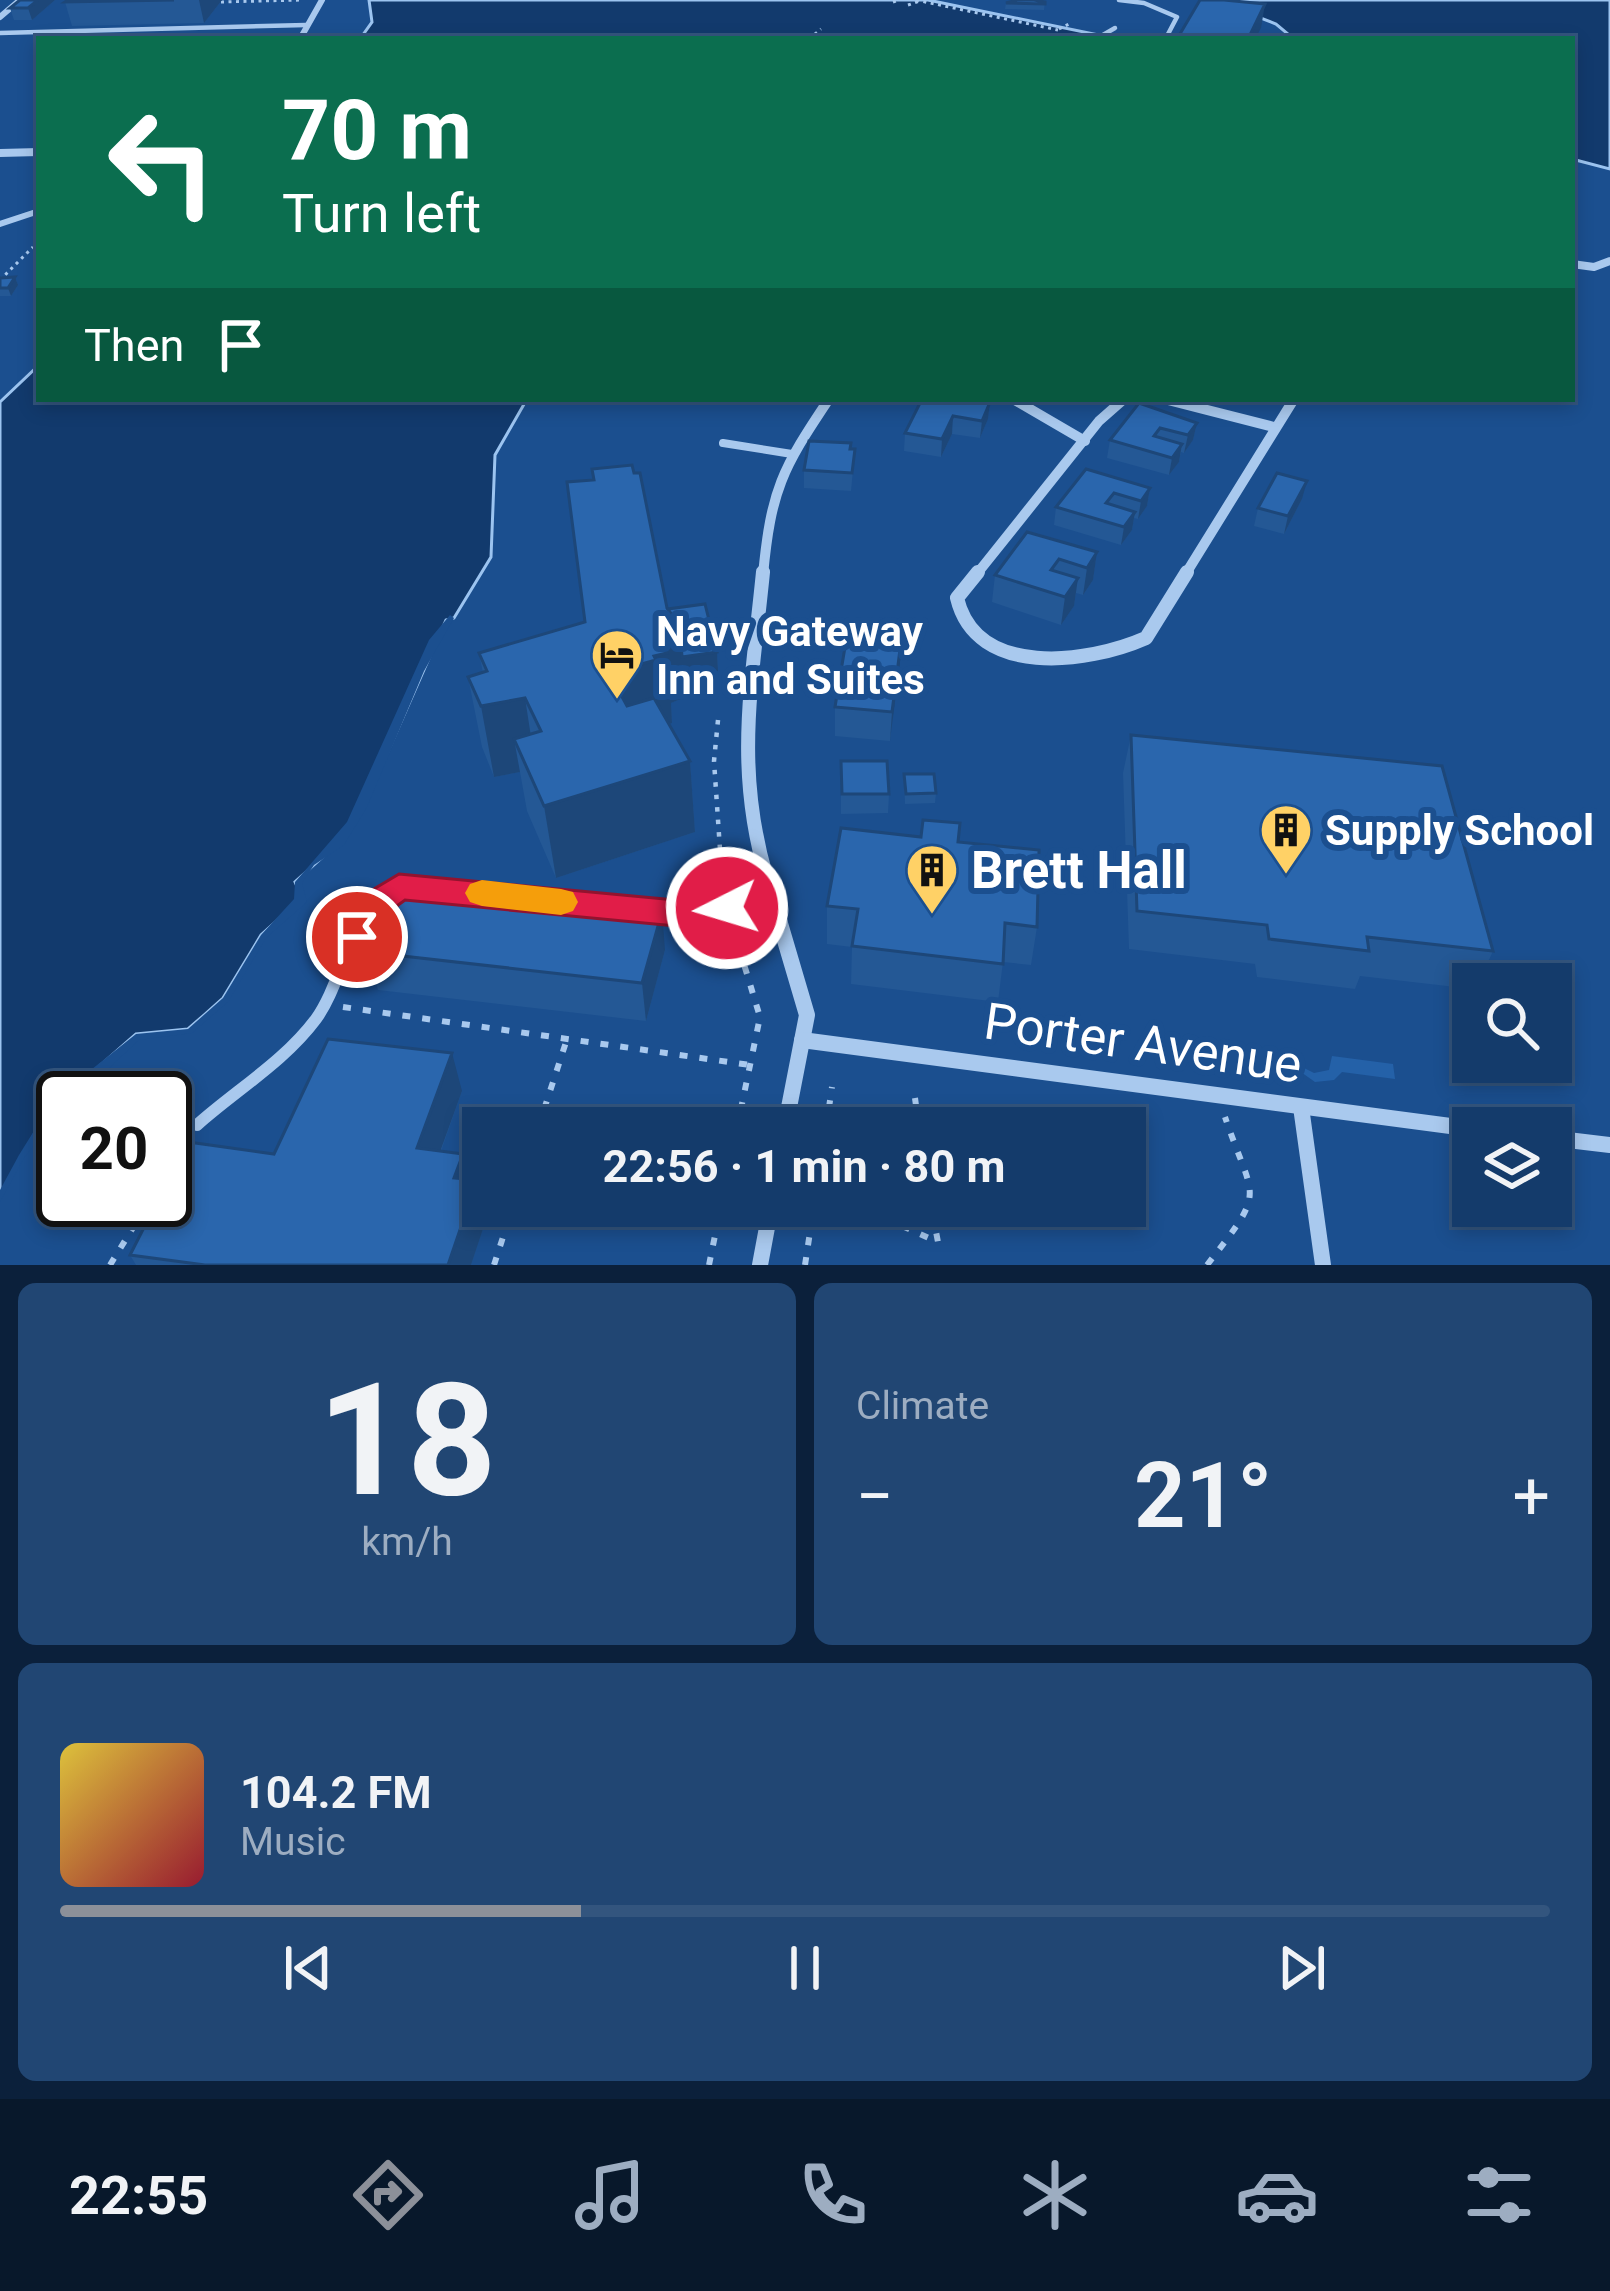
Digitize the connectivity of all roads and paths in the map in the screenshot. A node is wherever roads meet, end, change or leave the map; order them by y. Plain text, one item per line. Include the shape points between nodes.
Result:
1 (20, 0) edge
2 (307, 0) edge
3 (322, 0) edge
4 (918, 0) edge
5 (1119, 0) edge
6 (221, 2) edge
7 (935, 4) junction
8 (908, 5) dead end
9 (952, 8) junction
10 (924, 9) dead end
11 (968, 11) junction
12 (941, 12) dead end
13 (984, 14) junction
14 (0, 16) edge
15 (957, 16) dead end
16 (1000, 17) junction
17 (974, 19) dead end
18 (1018, 21) junction
19 (990, 22) dead end
20 (1071, 23) dead end
21 (306, 25) junction
22 (1035, 25) junction
23 (1007, 26) dead end
24 (1058, 28) junction
25 (1115, 28) dead end
26 (820, 29) dead end
27 (1024, 30) dead end
28 (0, 32) edge
29 (1041, 33) dead end
30 (301, 36) edge
31 (812, 36) edge
32 (1101, 36) edge
33 (1167, 36) edge
34 (36, 152) edge
35 (0, 153) edge
36 (36, 212) edge
37 (0, 224) edge
38 (33, 247) dead end
39 (1610, 261) edge
40 (1575, 264) edge
41 (1594, 267) junction
42 (1610, 272) edge
43 (0, 280) edge
44 (827, 402) edge
45 (1018, 402) edge
46 (1121, 402) edge
47 (1176, 402) edge
48 (1292, 402) edge
49 (1274, 427) junction
50 (1084, 441) junction
51 (723, 443) dead end
52 (792, 454) junction
53 (428, 887) edge
54 (772, 900) junction
55 (638, 910) edge
56 (325, 1005) junction
57 (568, 1039) junction
58 (802, 1040) junction
59 (1219, 1054) dead end
60 (750, 1065) dead end
61 (1222, 1079) dead end
62 (832, 1088) dead end
63 (916, 1098) dead end
64 (1301, 1106) junction
65 (545, 1107) edge
66 (789, 1107) edge
67 (829, 1107) edge
68 (917, 1107) edge
69 (1225, 1117) dead end
70 (197, 1125) joint
71 (1452, 1126) edge
72 (192, 1133) edge
73 (1572, 1140) edge
74 (1610, 1144) edge
75 (133, 1227) edge
76 (506, 1227) edge
77 (718, 1227) edge
78 (767, 1227) edge
79 (811, 1227) edge
80 (904, 1227) edge
81 (935, 1227) edge
82 (110, 1265) edge
83 (494, 1265) edge
84 (710, 1265) edge
85 (760, 1265) edge
86 (805, 1265) edge
87 (1208, 1265) edge
88 (1322, 1265) edge

1 - 14 street
2 - 6 path
3 - 21 street
4 - 7 path
4 - 8 path
5 - 33 lane via 1170,11 1177,17
7 - 9 path
7 - 10 path
9 - 11 path
9 - 12 path
11 - 13 path
11 - 15 path
13 - 16 path
13 - 17 path
16 - 18 path
16 - 19 path
18 - 22 path
18 - 23 path
20 - 24 path
21 - 28 lane
21 - 30 street
22 - 24 path
22 - 27 path
24 - 29 path
25 - 32 lane
26 - 31 path
34 - 35 street
36 - 37 lane
38 - 43 path
39 - 41 street
40 - 41 street
41 - 42 street
44 - 52 street
45 - 50 street
46 - 50 street
47 - 49 street
48 - 49 street
49 - 50 street via 1146,638 1105,656 996,650 957,614 957,598
51 - 52 lane
52 - 54 street via 770,504 744,763
53 - 56 lane via 399,887 369,908
54 - 55 lane via 686,914
54 - 58 street via 807,1015
56 - 57 path
56 - 70 lane via 302,1037
57 - 60 path
57 - 65 path
58 - 64 street, Porter Avenue
58 - 66 street
59 - 61 path
62 - 67 path
63 - 68 path
64 - 71 street, Porter Avenue
64 - 88 street
69 - 87 path via 1252,1195
70 - 72 path
73 - 74 street
75 - 82 path
76 - 83 path
77 - 84 path
78 - 85 street
79 - 86 path
80 - 81 path via 938,1242

